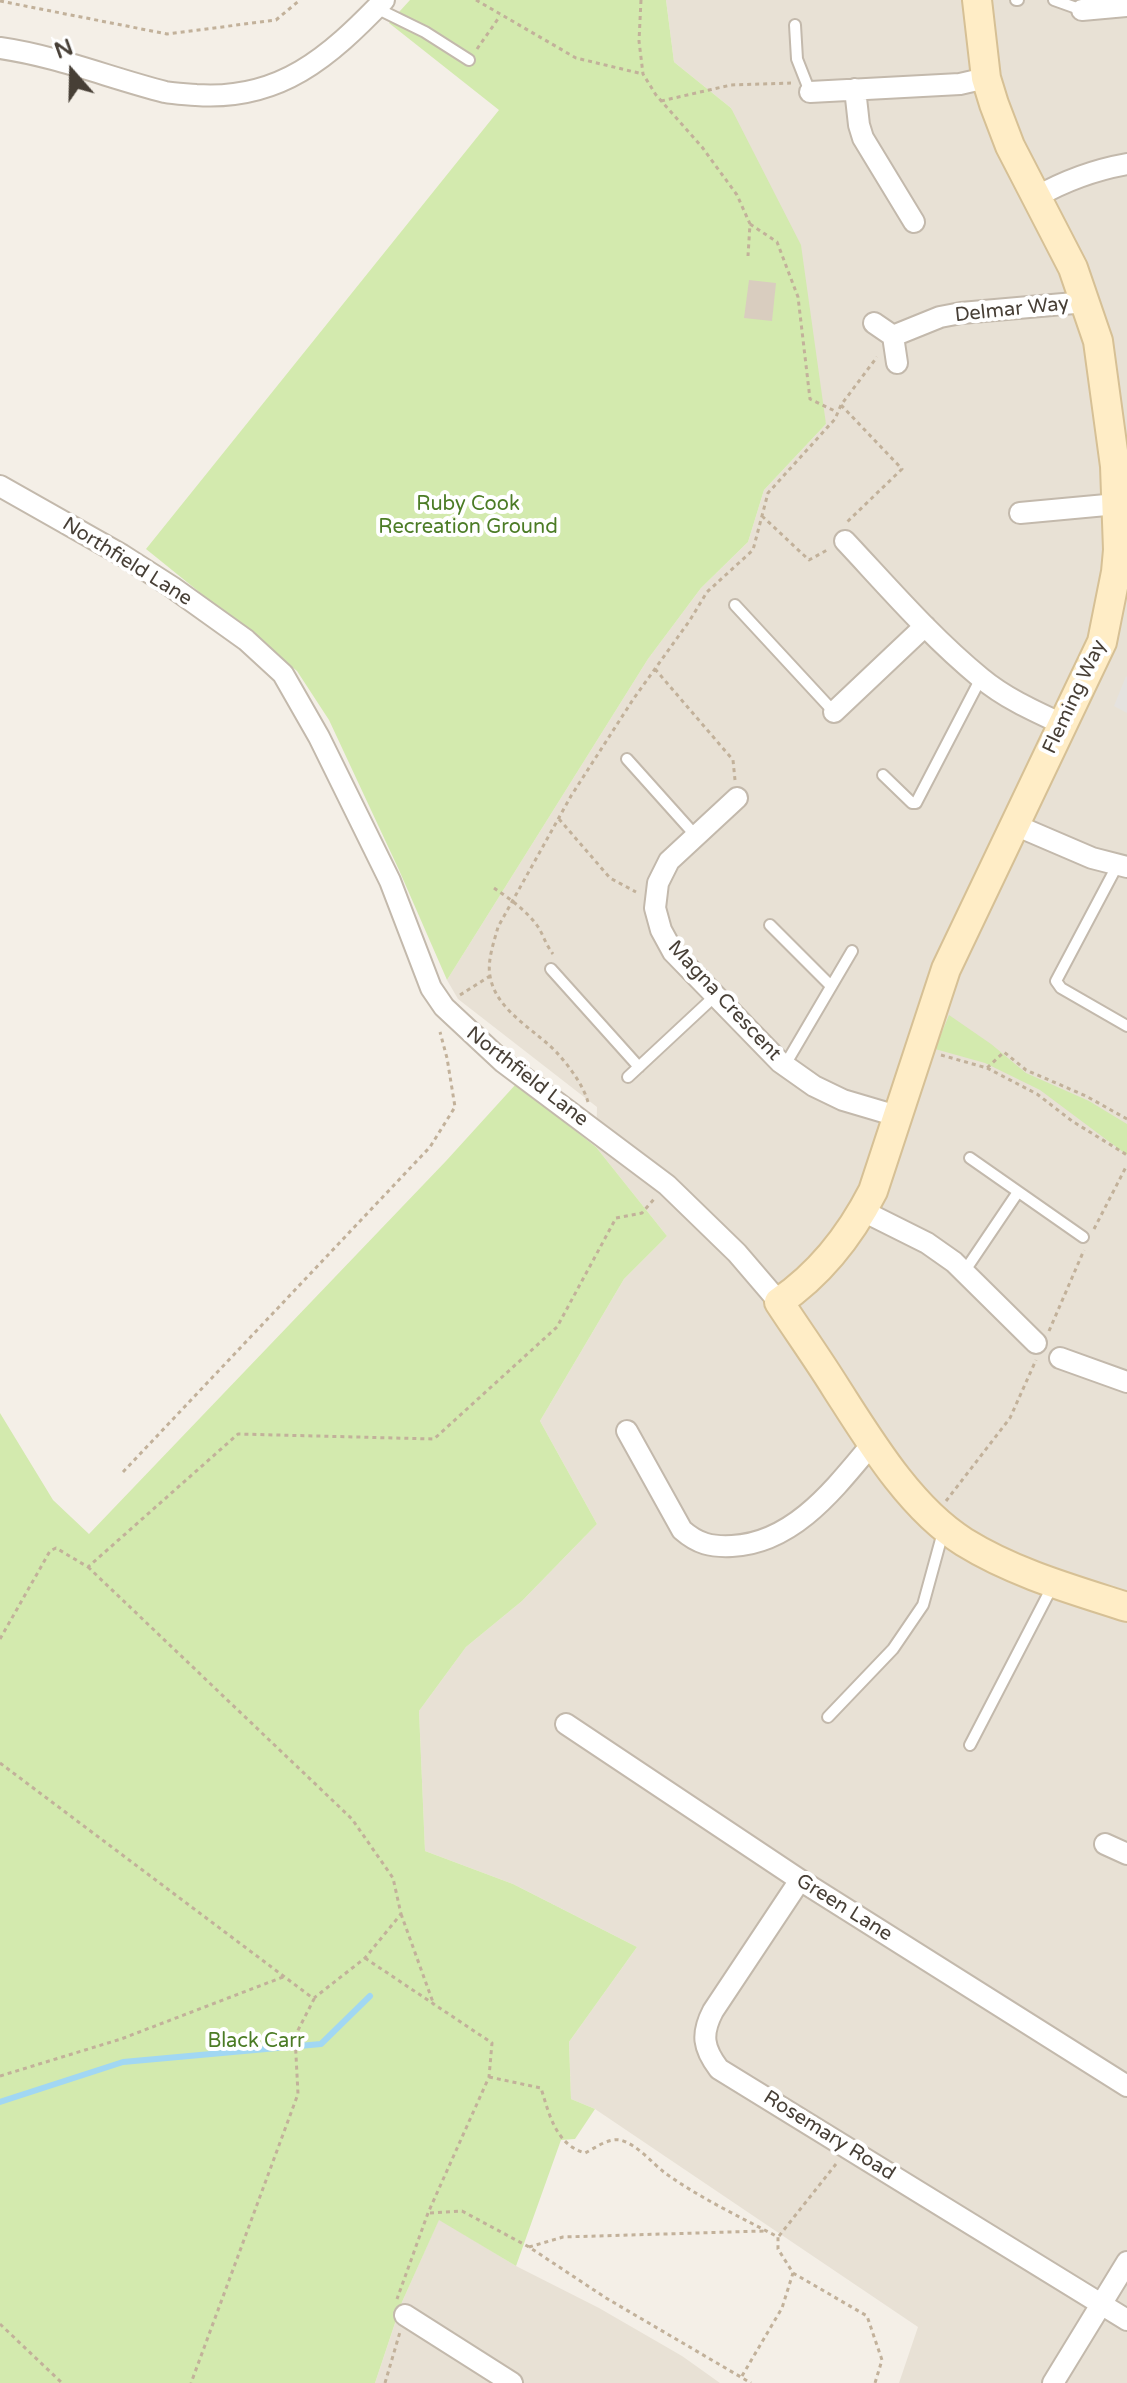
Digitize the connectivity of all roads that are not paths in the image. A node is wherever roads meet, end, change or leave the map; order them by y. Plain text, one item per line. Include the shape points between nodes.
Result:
1 (977, 0) edge
2 (1054, 0) edge
3 (380, 4) edge
4 (1127, 6) edge
5 (1082, 10) joint
6 (795, 25) dead end
7 (0, 48) edge
8 (469, 60) road end
9 (986, 78) junction
10 (808, 87) joint
11 (855, 89) junction
12 (1127, 164) edge
13 (1036, 197) junction
14 (914, 222) dead end
15 (1086, 302) junction
16 (874, 323) dead end
17 (893, 336) junction
18 (897, 363) dead end
19 (1119, 433) edge
20 (0, 486) edge
21 (1117, 504) junction
22 (1020, 513) dead end
23 (845, 541) road end
24 (735, 605) dead end
25 (925, 626) junction
26 (981, 678) junction
27 (834, 712) joint
28 (1062, 724) junction
29 (627, 759) dead end
30 (883, 775) dead end
31 (737, 798) road end
32 (1015, 825) junction
33 (696, 836) junction
34 (1122, 866) edge
35 (770, 925) dead end
36 (852, 951) dead end
37 (551, 969) road end
38 (831, 986) junction
39 (715, 996) junction
40 (1127, 1026) edge
41 (785, 1065) junction
42 (639, 1067) junction
43 (628, 1077) dead end
44 (897, 1116) junction
45 (970, 1158) dead end
46 (1018, 1192) junction
47 (863, 1211) junction
48 (1083, 1237) dead end
49 (964, 1272) junction
50 (779, 1302) junction
51 (1036, 1343) dead end
52 (1060, 1358) dead end
53 (1127, 1382) edge
54 (627, 1431) dead end
55 (872, 1444) junction
56 (945, 1526) junction
57 (1054, 1583) junction
58 (1127, 1607) edge
59 (828, 1717) dead end
60 (566, 1724) dead end
61 (970, 1745) dead end
62 (1105, 1844) dead end
63 (1127, 1854) edge
64 (800, 1880) junction
65 (1127, 2086) edge
66 (1127, 2262) edge
67 (1101, 2304) junction
68 (405, 2315) road end
69 (1127, 2320) edge
70 (512, 2383) edge
71 (1053, 2383) edge

1 - 9 street, Fleming Way
2 - 5 lane
3 - 7 street via 308,69 277,84 219,96 169,93
3 - 8 lane
4 - 5 street
6 - 10 lane via 797,59
9 - 11 street
9 - 13 street, Fleming Way via 1010,146
10 - 11 street
11 - 14 street via 863,138
12 - 13 street via 1065,180
13 - 15 street, Fleming Way
15 - 17 street, Delmar Way via 961,313
15 - 19 street, Fleming Way
16 - 17 street
17 - 18 street
19 - 21 street, Fleming Way
20 - 50 street, Northfield Lane via 172,587 283,674 390,881 431,988 444,1007 503,1062 667,1185
21 - 22 street
21 - 28 street, Fleming Way via 1116,572 1102,642
23 - 25 street
24 - 27 lane
25 - 26 street
25 - 27 street
26 - 28 street
26 - 30 lane via 916,803
28 - 32 street, Fleming Way
29 - 33 lane
31 - 33 street
32 - 34 street
32 - 44 street, Fleming Way via 958,942
33 - 39 street, Magna Crescent via 669,861 656,902 661,930 673,952
34 - 40 lane via 1056,981
35 - 38 lane
36 - 38 lane
37 - 42 lane
38 - 41 lane
39 - 41 street, Magna Crescent
39 - 42 lane
41 - 44 street, Magna Crescent via 843,1100
42 - 43 lane
44 - 47 street, Fleming Way
45 - 46 lane
46 - 48 lane
46 - 49 lane
47 - 49 street via 927,1243
47 - 50 street, Fleming Way via 826,1262
49 - 51 street
50 - 55 street, Northfield Lane
52 - 53 street
54 - 55 street via 682,1530 696,1542 714,1547 744,1546 783,1532 835,1488
55 - 56 street, Northfield Lane
56 - 57 street, Northfield Lane via 1003,1564
56 - 59 lane via 923,1605 893,1649
57 - 58 street, Northfield Lane
57 - 61 lane
60 - 64 street, Green Lane
62 - 63 street
64 - 65 street, Green Lane
64 - 67 street, Rosemary Road via 706,2024 703,2040 709,2055 719,2069
66 - 67 street
67 - 69 street, Rosemary Road
67 - 71 street
68 - 70 street

